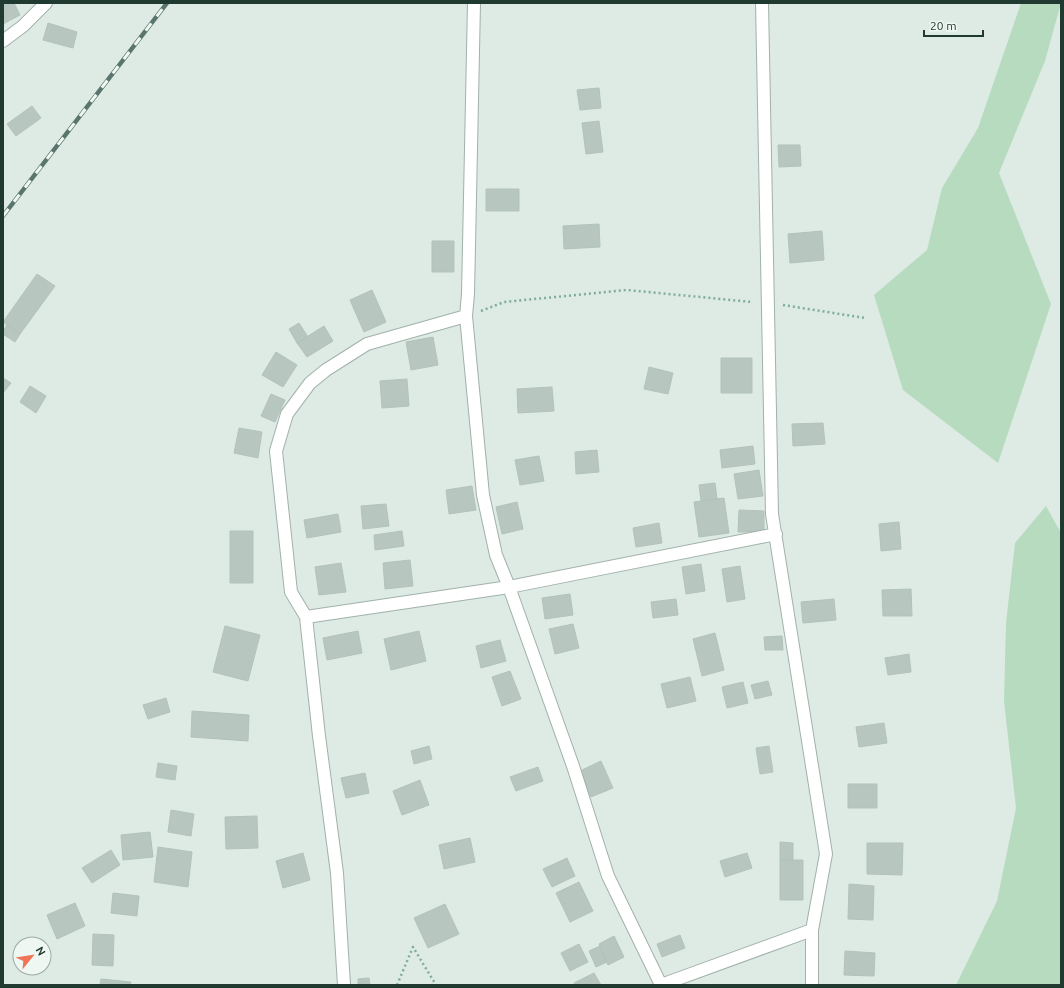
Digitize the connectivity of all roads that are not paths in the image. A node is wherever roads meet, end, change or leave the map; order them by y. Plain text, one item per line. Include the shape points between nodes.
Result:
1 (46, 3) edge
2 (474, 3) edge
3 (762, 3) edge
4 (3, 41) edge
5 (466, 316) junction
6 (776, 534) junction
7 (509, 587) junction
8 (306, 616) junction
9 (812, 930) junction
10 (344, 985) edge
11 (661, 985) edge
12 (812, 985) edge

1 - 4 street via 23,26
2 - 5 street
3 - 6 street via 772,514
5 - 7 street via 483,495 496,554
5 - 8 street via 367,344 310,383 287,414 276,452 291,592
6 - 7 street
6 - 9 street via 826,854
7 - 8 street
7 - 11 street via 573,766 608,876
8 - 10 street via 337,872
9 - 11 street
9 - 12 street

